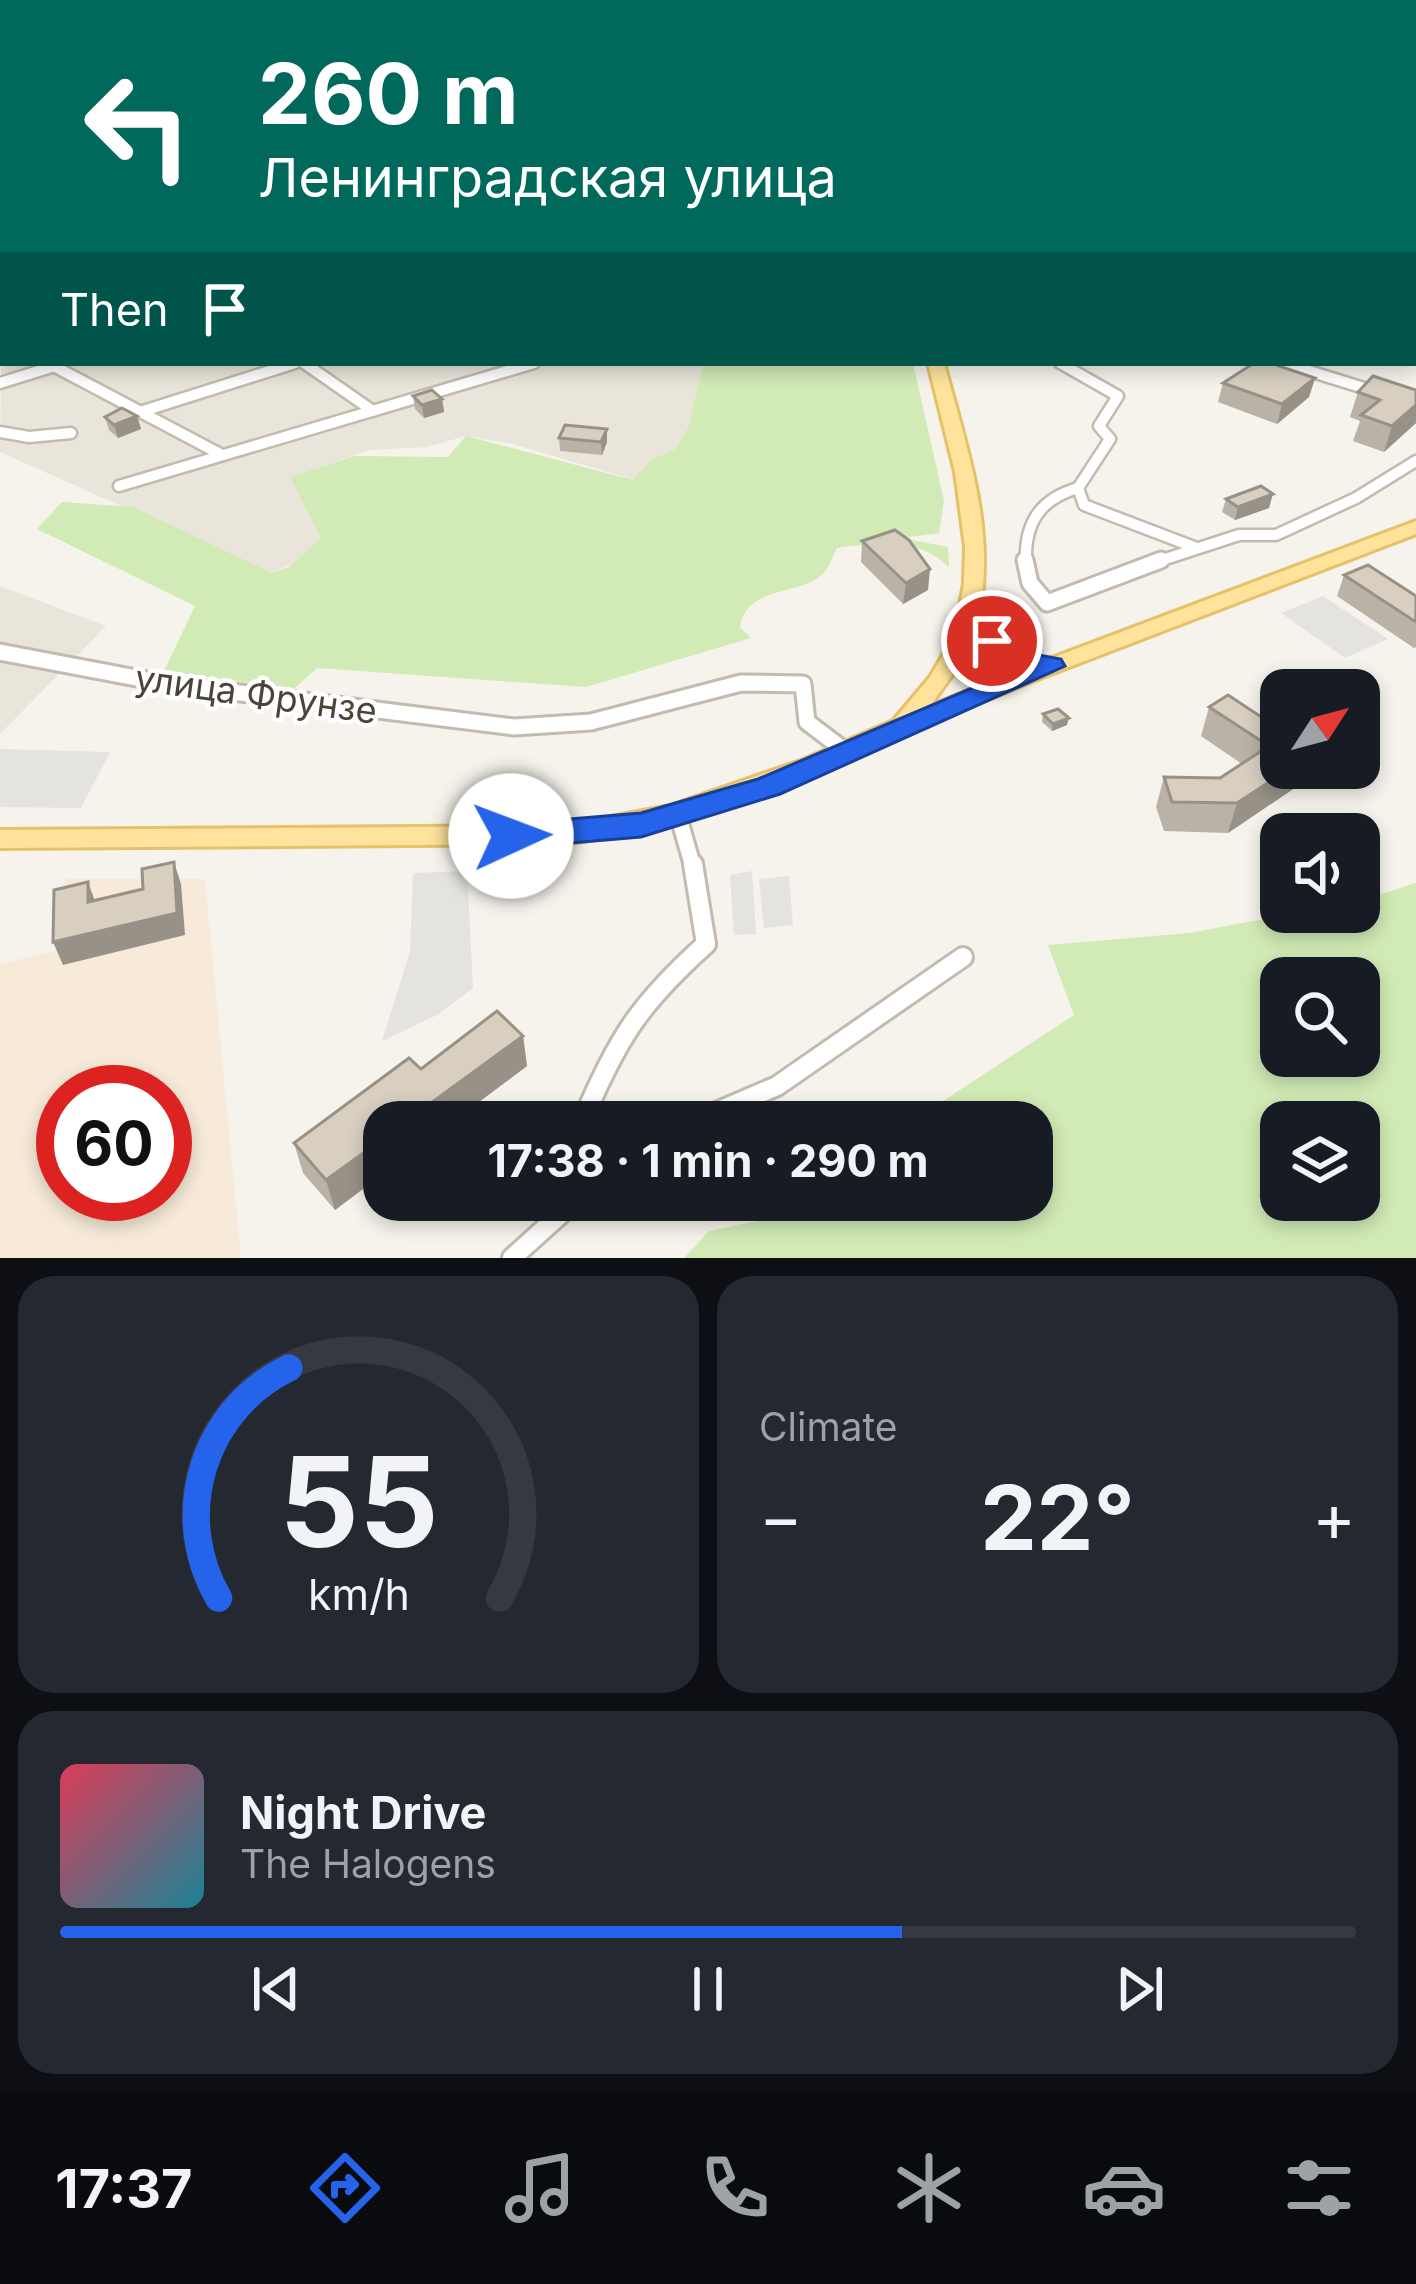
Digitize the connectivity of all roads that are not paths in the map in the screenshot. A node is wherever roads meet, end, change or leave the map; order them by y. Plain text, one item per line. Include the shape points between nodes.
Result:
1 (49, 366) edge
2 (59, 366) edge
3 (290, 366) edge
4 (305, 366) edge
5 (524, 366) edge
6 (937, 366) edge
7 (1065, 366) edge
8 (1292, 366) edge
9 (0, 383) edge
10 (1393, 398) edge
11 (373, 411) junction
12 (140, 412) junction
13 (0, 432) edge
14 (71, 433) dead end
15 (222, 455) junction
16 (1416, 461) edge
17 (118, 486) dead end
18 (1078, 488) junction
19 (1416, 527) edge
20 (1194, 547) junction
21 (970, 608) junction
22 (0, 652) edge
23 (1051, 666) junction
24 (946, 668) junction
25 (980, 694) junction
26 (899, 727) junction
27 (848, 753) junction
28 (678, 815) junction
29 (0, 838) edge
30 (963, 956) dead end
31 (591, 1101) edge
32 (742, 1101) edge
33 (547, 1221) edge
34 (544, 1223) joint
35 (512, 1258) edge

1 - 9 street
2 - 12 street
3 - 12 street
4 - 11 street
5 - 11 street
6 - 21 main road via 973,526
7 - 18 street via 1118,396 1099,426 1110,440
8 - 10 street
11 - 15 street
12 - 15 street via 175,439
13 - 14 street
15 - 17 street
16 - 20 street via 1276,535
18 - 20 street via 1097,514
18 - 20 street via 1047,500 1026,533 1025,569 1042,601
19 - 23 main road
21 - 23 main road via 1010,657
21 - 24 main road
22 - 27 street, улица Фрунзе via 168,684 514,727 564,727 706,689 779,680 803,684 807,722
23 - 25 main road
24 - 25 main road via 952,689
24 - 26 main road
25 - 26 main road
26 - 27 main road
27 - 28 main road
28 - 29 main road via 562,835
28 - 31 street via 706,944 650,994 612,1050
30 - 32 street via 777,1086
33 - 34 street
34 - 35 street

